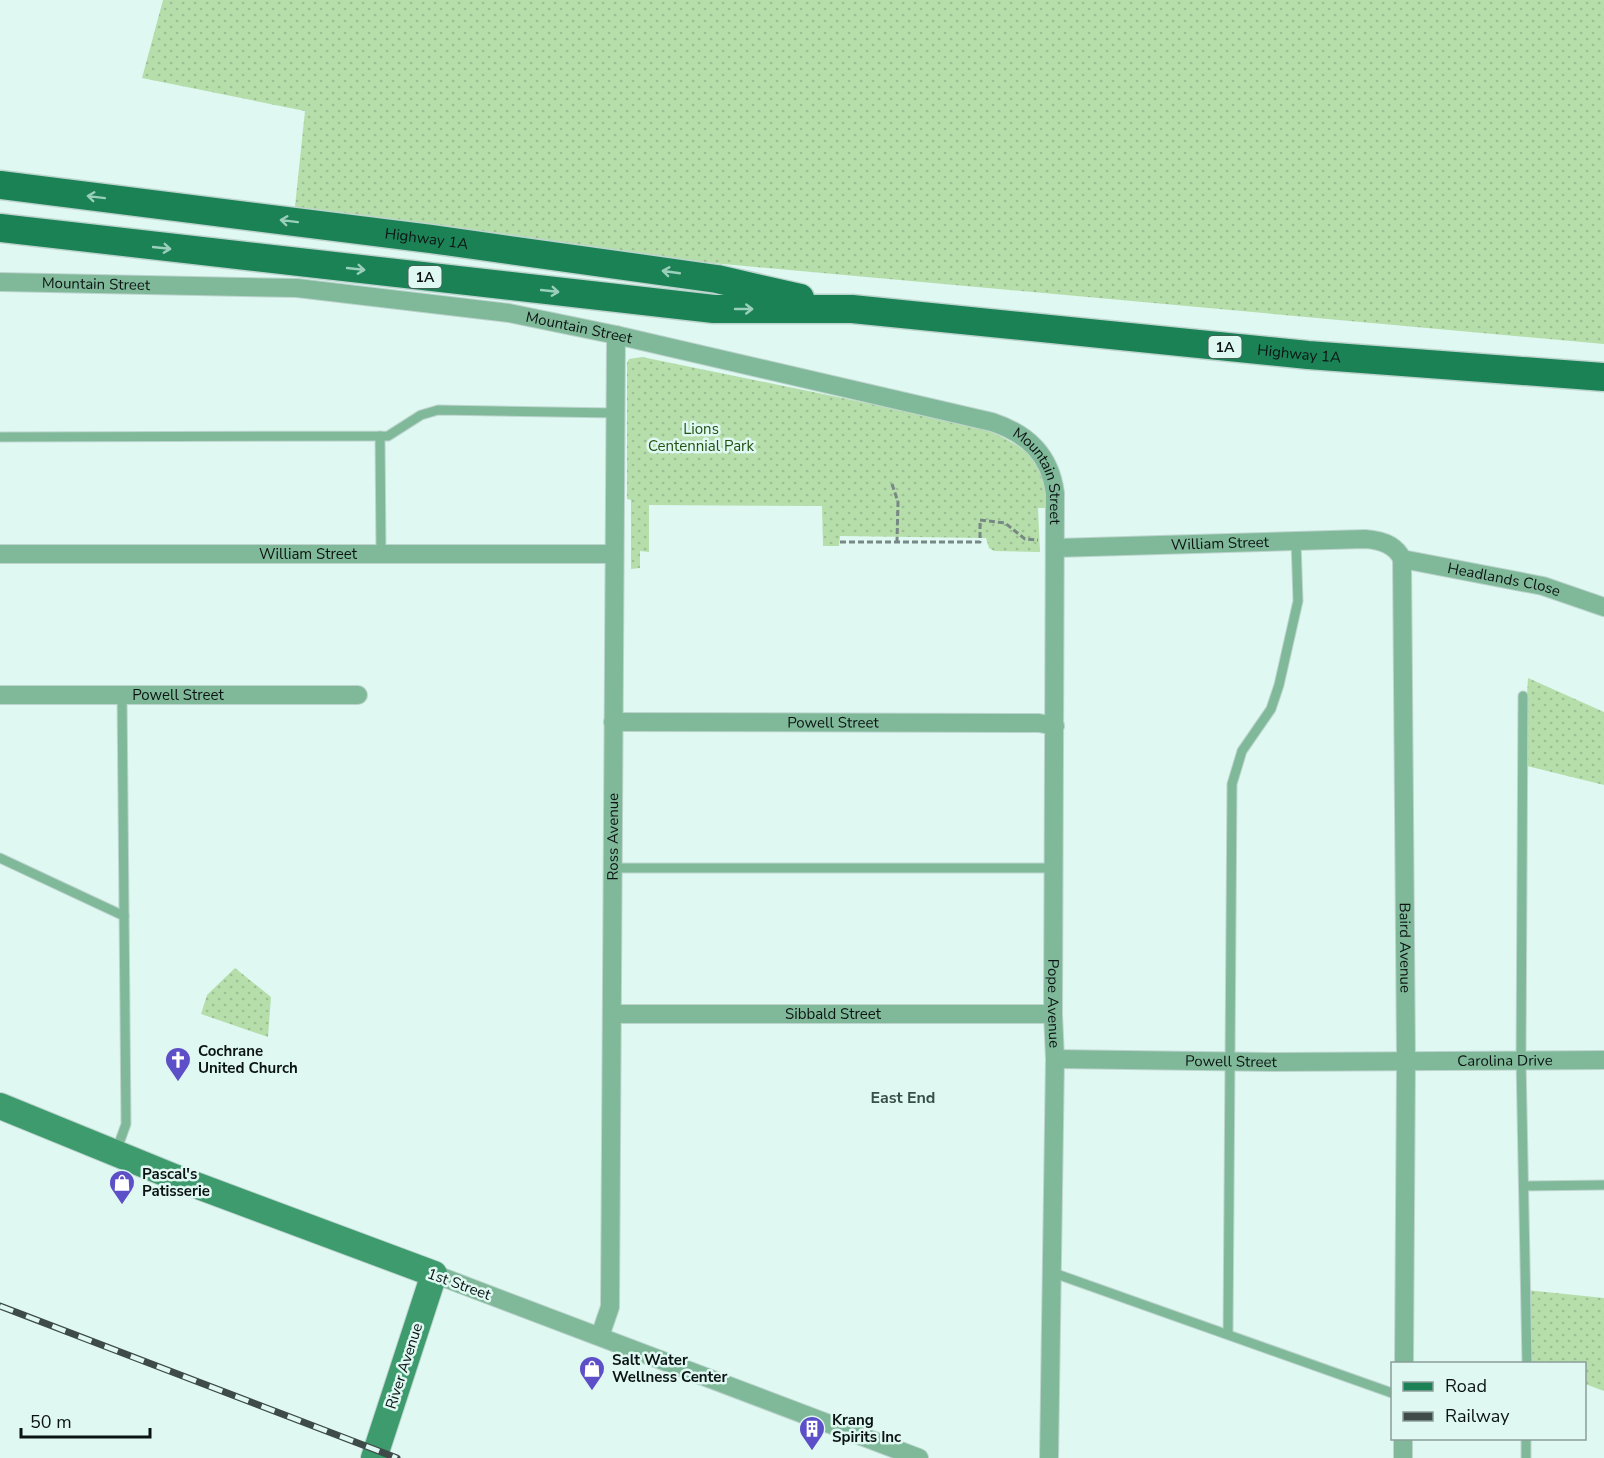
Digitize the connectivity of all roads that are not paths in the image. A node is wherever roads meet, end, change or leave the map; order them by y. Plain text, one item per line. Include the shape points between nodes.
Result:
1 (0, 185) edge
2 (0, 228) edge
3 (0, 240) edge
4 (128, 244) junction
5 (0, 282) edge
6 (852, 309) junction
7 (616, 335) junction
8 (1603, 377) edge
9 (615, 413) junction
10 (380, 436) junction
11 (0, 437) edge
12 (1296, 541) junction
13 (1048, 544) junction
14 (0, 554) edge
15 (381, 554) junction
16 (615, 554) junction
17 (1402, 559) junction
18 (1604, 607) edge
19 (122, 694) junction
20 (0, 695) edge
21 (358, 695) dead end
22 (1523, 696) dead end
23 (613, 722) junction
24 (1055, 726) junction
25 (0, 858) edge
26 (612, 868) junction
27 (1053, 868) junction
28 (124, 916) junction
29 (613, 1014) junction
30 (1053, 1014) junction
31 (1055, 1059) junction
32 (1521, 1060) junction
33 (1604, 1060) edge
34 (1230, 1061) junction
35 (1406, 1061) junction
36 (0, 1106) edge
37 (115, 1154) junction
38 (1604, 1185) edge
39 (1525, 1186) junction
40 (1051, 1272) junction
41 (434, 1274) junction
42 (1228, 1334) junction
43 (600, 1336) junction
44 (1404, 1362) edge
45 (1527, 1362) edge
46 (1391, 1392) edge
47 (1403, 1440) edge
48 (1526, 1440) edge
49 (374, 1458) edge
50 (919, 1458) edge
51 (1049, 1458) edge
52 (1403, 1458) edge
53 (1526, 1458) edge

6 -> 1 main road, Highway 1A / 1A via 717,279
2 - 4 main road, Highway 1A / 1A
3 - 4 main road
4 -> 6 main road, Highway 1A / 1A via 714,309
5 - 7 street, Mountain Street via 297,288 509,313
6 - 8 main road, Highway 1A / 1A via 1308,355
7 - 9 street, Ross Avenue
7 - 13 street, Mountain Street via 1012,429 1035,445 1052,473 1055,493
9 - 10 lane via 438,410 421,415 388,436
9 - 16 street, Ross Avenue
10 - 11 lane
10 - 15 lane
12 - 13 street, William Street
12 - 17 street, William Street via 1365,539 1396,549
12 - 34 lane via 1298,601 1279,685 1270,709 1242,751 1232,784
13 - 24 street, Pope Avenue
14 - 15 street, William Street
15 - 16 street, William Street
16 - 23 street, Ross Avenue
17 - 18 street, Headlands Close via 1544,586
17 - 35 street, Baird Avenue
19 - 20 street, Powell Street
19 - 21 street, Powell Street
19 - 28 lane
22 - 32 lane
23 - 24 street, Powell Street
23 - 26 street, Ross Avenue
24 - 27 street, Pope Avenue
25 - 28 lane
26 - 27 lane
26 - 29 street, Ross Avenue
27 - 30 street, Pope Avenue
28 - 37 lane via 126,1124
29 - 30 street, Sibbald Street
29 - 43 street, Ross Avenue via 610,1307
30 - 31 street, Pope Avenue
31 - 34 street, Powell Street
31 - 40 street, Pope Avenue
32 - 33 street, Carolina Drive
32 - 35 street, Carolina Drive
32 - 39 lane
34 - 35 street, Powell Street
34 - 42 lane
35 - 44 street, Baird Avenue
36 - 37 street, 1st Street
37 - 41 street, 1st Street
38 - 39 lane
39 - 45 lane
40 - 42 lane
40 - 51 street, Pope Avenue
41 - 43 street, 1st Street
41 - 49 street, River Avenue
42 - 46 lane
43 - 50 street, 1st Street
47 - 52 street
48 - 53 lane

